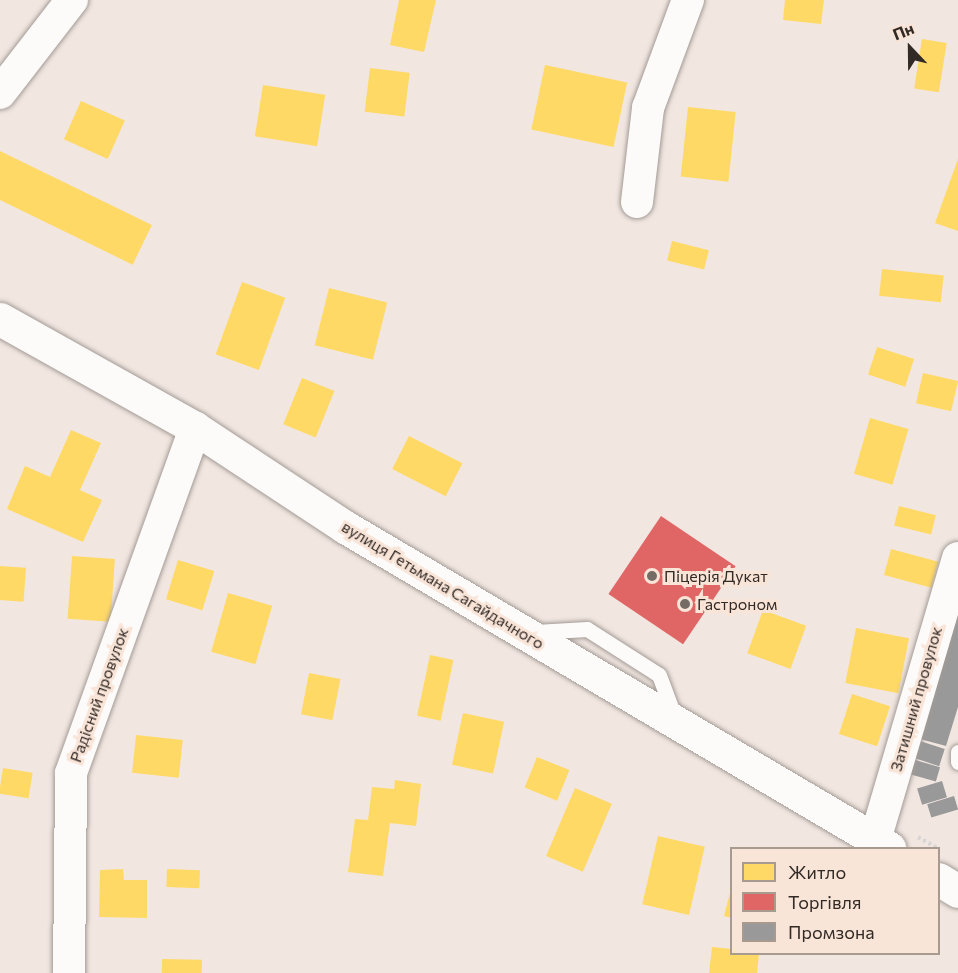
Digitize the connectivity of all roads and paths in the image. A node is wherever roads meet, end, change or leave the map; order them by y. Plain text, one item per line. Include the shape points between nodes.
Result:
1 (72, 0) edge
2 (688, 0) edge
3 (0, 93) edge
4 (638, 202) dead end
5 (0, 319) edge
6 (195, 428) junction
7 (958, 558) edge
8 (958, 752) edge
9 (958, 762) edge
10 (882, 844) edge
11 (940, 880) edge
12 (958, 891) edge
13 (69, 973) edge

1 - 3 street
2 - 4 street via 648,108
5 - 6 main road, вулиця Гетьмана Сагайдачного
6 - 10 main road, вулиця Гетьмана Сагайдачного via 345,527
6 - 13 street, Радісний провулок via 71,773
7 - 10 street, Затишний провулок
8 - 9 lane
11 - 12 main road

